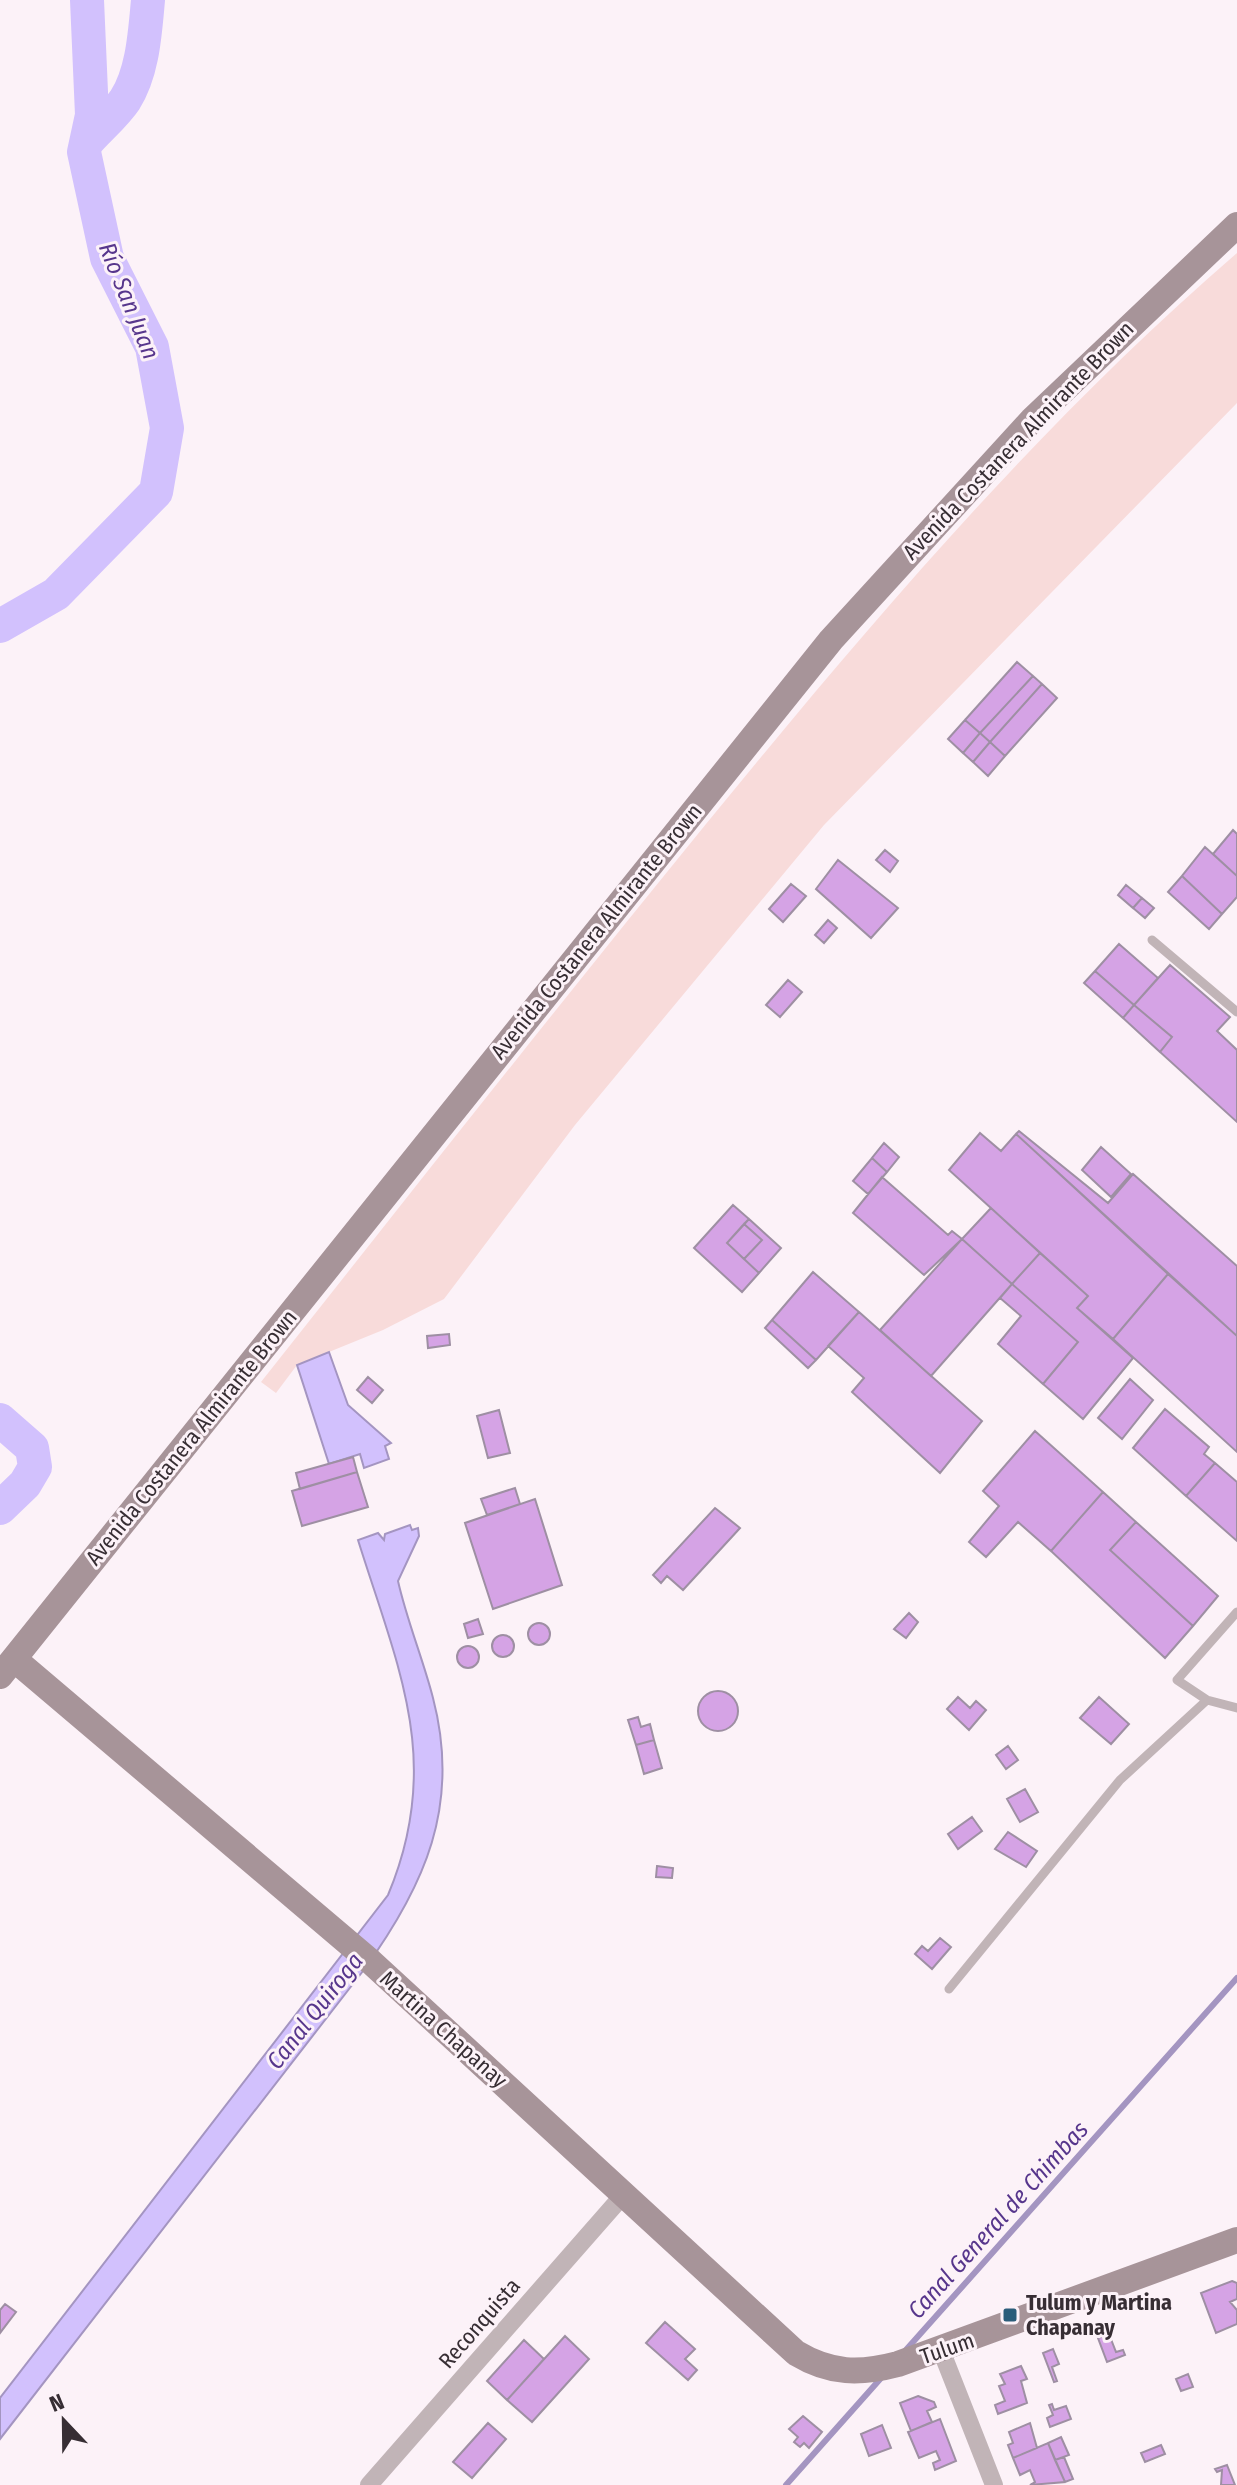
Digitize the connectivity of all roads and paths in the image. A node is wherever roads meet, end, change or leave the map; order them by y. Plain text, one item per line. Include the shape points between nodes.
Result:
1 (1237, 225) edge
2 (1152, 940) dead end
3 (1237, 1012) edge
4 (1237, 1612) edge
5 (7, 1668) edge
6 (1207, 1700) junction
7 (1237, 1708) edge
8 (949, 1989) dead end
9 (625, 2193) junction
10 (1237, 2240) edge
11 (941, 2350) junction
12 (889, 2366) joint
13 (369, 2485) edge
14 (994, 2485) edge

1 - 5 main road, Avenida Costanera Almirante Brown via 1032,420 831,640
2 - 3 lane
4 - 6 lane via 1177,1680
5 - 9 main road, Martina Chapanay via 371,1962
6 - 7 lane
6 - 8 lane via 1120,1780
9 - 12 main road, Martina Chapanay via 796,2353 842,2371
9 - 13 street, Reconquista
10 - 11 main road, Tulum
11 - 12 main road, Tulum
11 - 14 street

